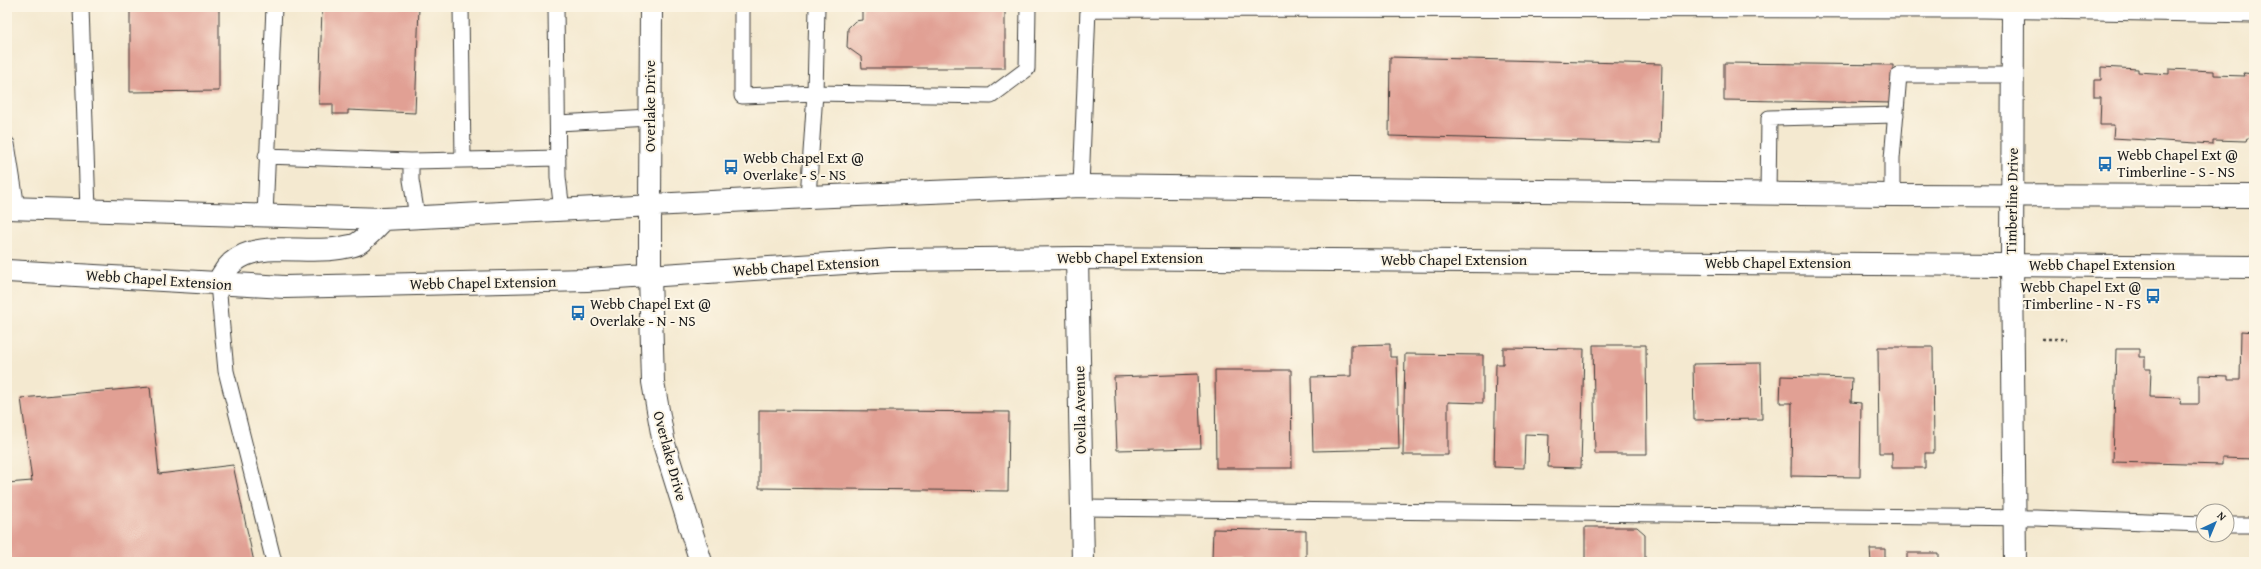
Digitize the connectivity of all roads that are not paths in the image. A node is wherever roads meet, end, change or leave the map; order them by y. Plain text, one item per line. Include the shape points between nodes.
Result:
1 (81, 7) edge
2 (274, 7) edge
3 (461, 7) edge
4 (556, 7) edge
5 (650, 7) edge
6 (742, 7) edge
7 (817, 7) edge
8 (1028, 7) edge
9 (1088, 8) edge
10 (2013, 9) edge
11 (2093, 10) edge
12 (2254, 15) edge
13 (2013, 75) junction
14 (815, 94) junction
15 (1896, 115) junction
16 (650, 118) junction
17 (558, 123) junction
18 (7, 144) edge
19 (266, 156) junction
20 (558, 158) junction
21 (463, 160) junction
22 (411, 161) junction
23 (1081, 186) junction
24 (1768, 193) junction
25 (1892, 195) junction
26 (2012, 195) junction
27 (2254, 196) edge
28 (808, 197) junction
29 (650, 206) junction
30 (12, 208) edge
31 (88, 210) junction
32 (562, 211) junction
33 (265, 215) junction
34 (417, 216) junction
35 (384, 219) junction
36 (1077, 258) junction
37 (2012, 264) junction
38 (2254, 266) edge
39 (7, 271) edge
40 (650, 276) junction
41 (218, 284) junction
42 (1082, 508) junction
43 (2015, 519) junction
44 (2195, 524) edge
45 (2235, 525) edge
46 (2254, 525) edge
47 (274, 562) edge
48 (702, 562) edge
49 (1083, 562) edge
50 (2015, 562) edge

1 - 31 lane
2 - 19 lane
3 - 21 lane
4 - 17 lane
5 - 16 main road, Overlake Drive
6 - 14 lane via 742,96
7 - 14 lane
8 - 14 lane via 1027,69 991,96
9 - 10 lane
9 - 23 lane
10 - 11 lane
10 - 13 main road, Timberline Drive
11 - 12 lane
13 - 15 lane via 1899,75
13 - 26 main road, Timberline Drive
14 - 28 lane
15 - 24 lane via 1769,118
15 - 25 lane
16 - 17 lane
16 - 29 main road, Overlake Drive
17 - 20 lane
18 - 30 lane
19 - 22 lane
19 - 33 lane
20 - 21 lane
20 - 32 lane
21 - 22 lane
22 - 34 lane via 411,180
23 - 24 main road
23 - 28 main road
24 - 25 main road
25 - 26 main road
26 - 27 main road
26 - 37 main road, Timberline Drive
28 - 29 main road
29 - 32 main road
29 - 40 main road, Overlake Drive
30 - 31 main road
31 - 33 main road
32 - 34 main road
33 - 35 main road
34 - 35 main road
35 - 41 main road via 357,244 324,251 272,249 248,252 223,272
36 - 37 main road, Webb Chapel Extension
36 - 40 main road, Webb Chapel Extension via 892,260
36 - 42 main road, Ovella Avenue
37 - 38 main road, Webb Chapel Extension
37 - 43 main road, Timberline Drive
39 - 41 main road, Webb Chapel Extension
40 - 41 main road, Webb Chapel Extension via 587,280 285,287
40 - 48 main road, Overlake Drive via 653,382 662,436
41 - 47 lane via 226,371
42 - 43 lane
42 - 49 main road, Ovella Avenue
43 - 44 lane
43 - 50 main road, Timberline Drive
45 - 46 lane

